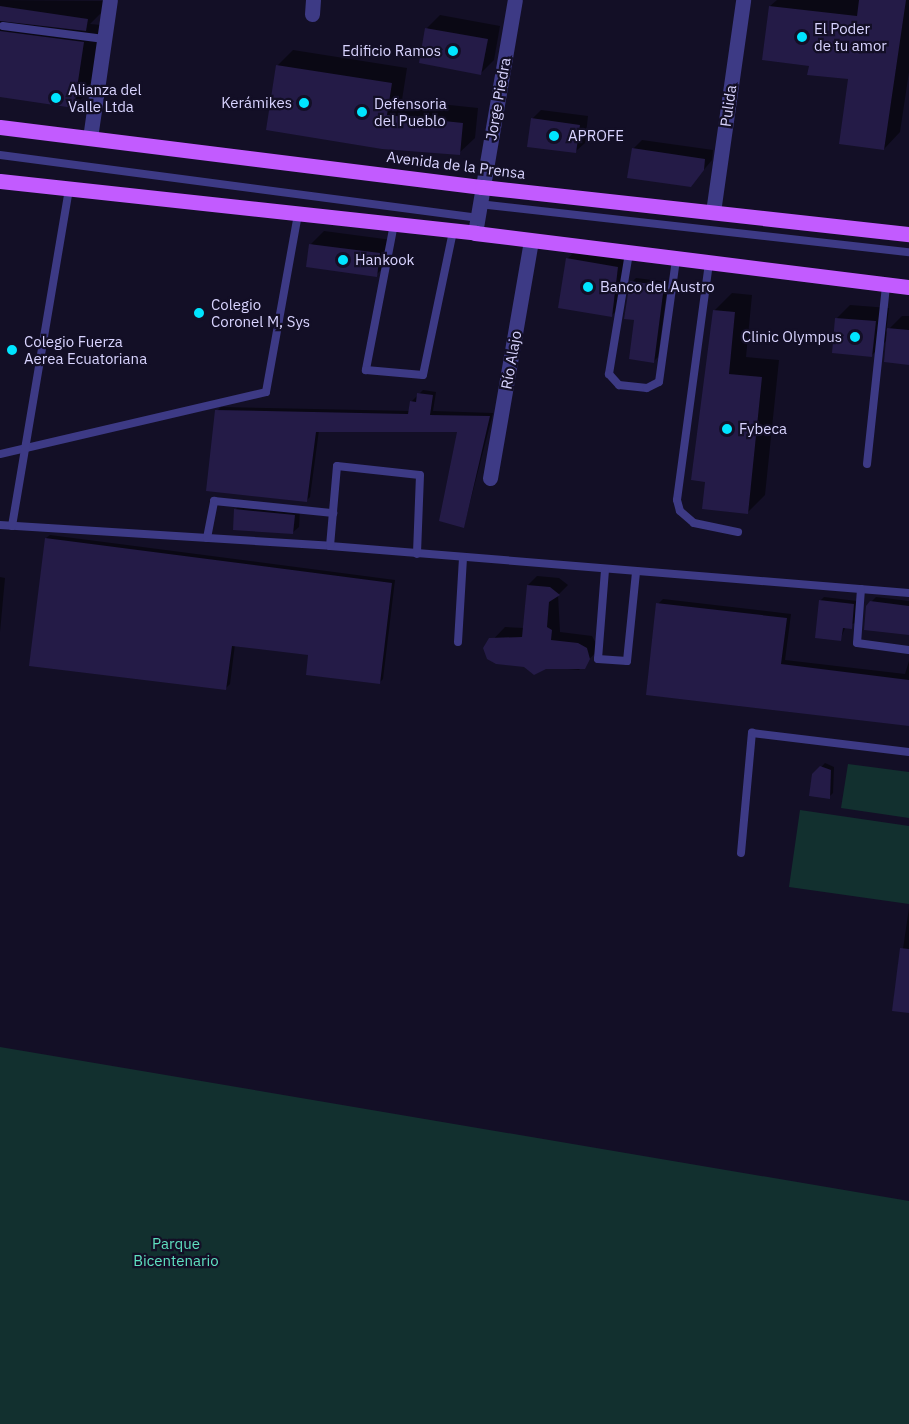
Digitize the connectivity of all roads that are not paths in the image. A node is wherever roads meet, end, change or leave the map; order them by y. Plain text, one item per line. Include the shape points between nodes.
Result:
1 (110, 0) edge
2 (515, 0) edge
3 (743, 0) edge
4 (3, 26) dead end
5 (104, 39) junction
6 (0, 127) edge
7 (90, 138) junction
8 (0, 155) edge
9 (0, 181) edge
10 (69, 188) junction
11 (482, 188) junction
12 (713, 212) junction
13 (298, 214) junction
14 (477, 218) junction
15 (394, 224) junction
16 (453, 231) junction
17 (909, 234) edge
18 (531, 242) junction
19 (909, 252) edge
20 (629, 254) junction
21 (676, 259) junction
22 (710, 263) junction
23 (886, 285) junction
24 (909, 287) edge
25 (0, 454) edge
26 (867, 464) dead end
27 (490, 478) dead end
28 (333, 513) junction
29 (0, 525) edge
30 (12, 525) junction
31 (738, 532) dead end
32 (207, 538) junction
33 (330, 546) junction
34 (417, 554) junction
35 (463, 557) junction
36 (605, 570) junction
37 (636, 572) junction
38 (861, 589) junction
39 (909, 593) edge
40 (458, 642) dead end
41 (909, 650) edge
42 (909, 752) edge
43 (741, 853) dead end

1 - 5 street
2 - 11 street, Jorge Piedra
3 - 12 street, Pulida
4 - 5 lane
5 - 7 street
6 - 7 main road, Avenida de la Prensa
7 - 11 main road, Avenida de la Prensa
8 - 14 lane
9 - 10 main road
10 - 13 main road
10 - 30 lane
11 - 12 main road, Avenida de la Prensa
11 - 14 street, Jorge Piedra
12 - 17 main road, Avenida de la Prensa
13 - 15 main road
13 - 25 lane via 266,392
14 - 16 main road
14 - 18 main road
14 - 19 lane
15 - 16 main road
15 - 16 lane via 366,370 423,375
18 - 20 main road
18 - 27 street, Río Alajo
20 - 21 main road
20 - 21 lane via 609,374 619,385 648,388 659,382
21 - 22 main road
22 - 23 main road
22 - 31 lane via 677,500 680,511 694,523
23 - 24 main road
23 - 26 lane
28 - 32 lane via 214,501
28 - 33 lane
28 - 34 lane via 337,466 420,475
29 - 30 lane
30 - 32 lane
32 - 33 lane
33 - 34 lane
34 - 35 lane
35 - 36 lane
35 - 40 lane
36 - 37 lane
36 - 37 lane via 598,659 627,661
37 - 38 lane
38 - 39 lane
38 - 41 lane via 857,644
42 - 43 lane via 752,733

